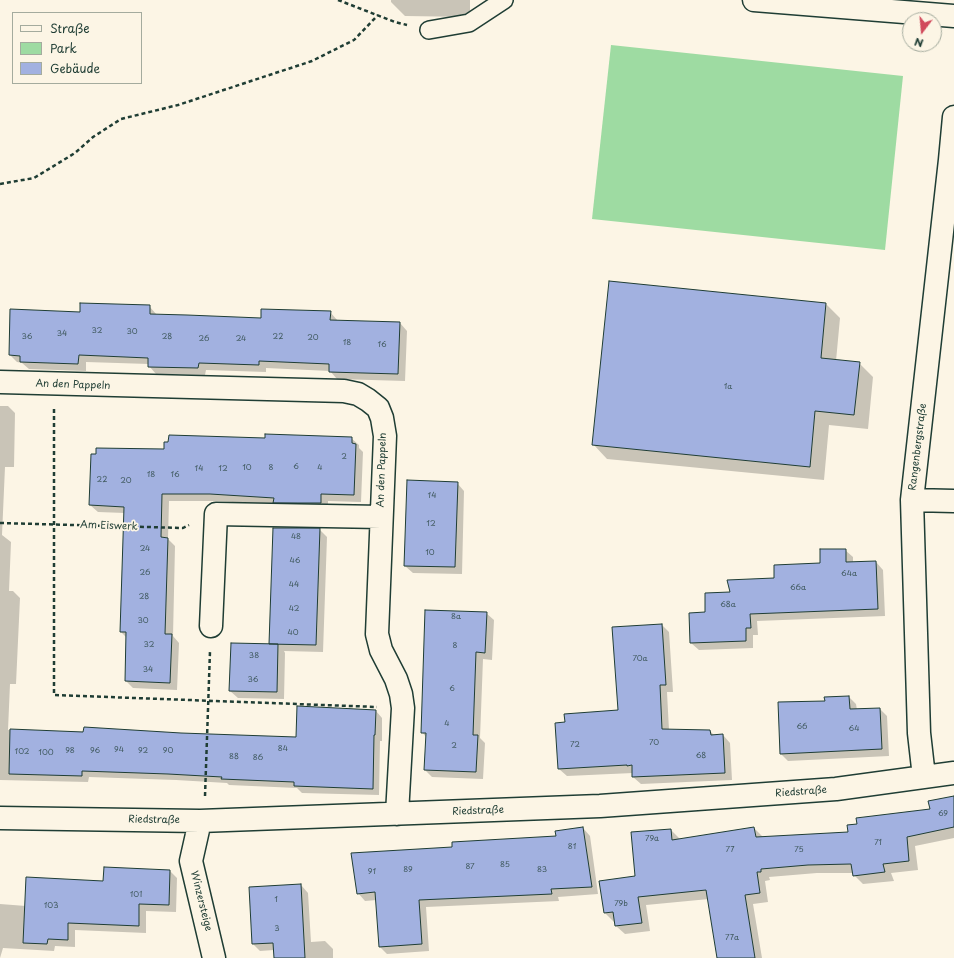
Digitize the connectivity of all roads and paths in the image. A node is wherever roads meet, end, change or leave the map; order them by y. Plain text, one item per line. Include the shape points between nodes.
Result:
1 (338, 0) edge
2 (504, 0) edge
3 (754, 0) edge
4 (378, 15) junction
5 (954, 16) edge
6 (429, 30) joint
7 (954, 117) edge
8 (0, 184) edge
9 (0, 382) edge
10 (54, 385) junction
11 (912, 500) junction
12 (954, 501) edge
13 (216, 514) junction
14 (381, 517) junction
15 (0, 523) edge
16 (54, 524) junction
17 (211, 626) joint
18 (209, 700) junction
19 (403, 708) junction
20 (954, 773) edge
21 (924, 777) junction
22 (397, 814) junction
23 (0, 818) edge
24 (200, 821) junction
25 (214, 958) edge

1 - 4 path
2 - 6 lane via 469,23
3 - 5 street
4 - 6 path
4 - 8 path via 354,40 312,62 178,105 121,119 93,136 75,153 34,178
7 - 11 street, Rangenbergstraße
9 - 10 street, An den Pappeln
10 - 14 street, An den Pappeln via 344,391 358,394 378,408 382,418 385,436
10 - 16 path
11 - 12 street
11 - 21 street, Rangenbergstraße via 919,733
13 - 14 street
13 - 16 path, Am Eiswerk via 183,528
13 - 17 street
14 - 19 street, An den Pappeln via 377,634 381,650 396,679
15 - 16 path, Am Eiswerk
16 - 18 path via 54,694
17 - 18 path
18 - 19 path
18 - 24 path via 206,792
19 - 22 street, An den Pappeln
20 - 21 street, Riedstraße
21 - 22 street, Riedstraße via 836,789 608,805
22 - 24 street, Riedstraße
23 - 24 street, Riedstraße
24 - 25 street, Winzersteige via 191,861

